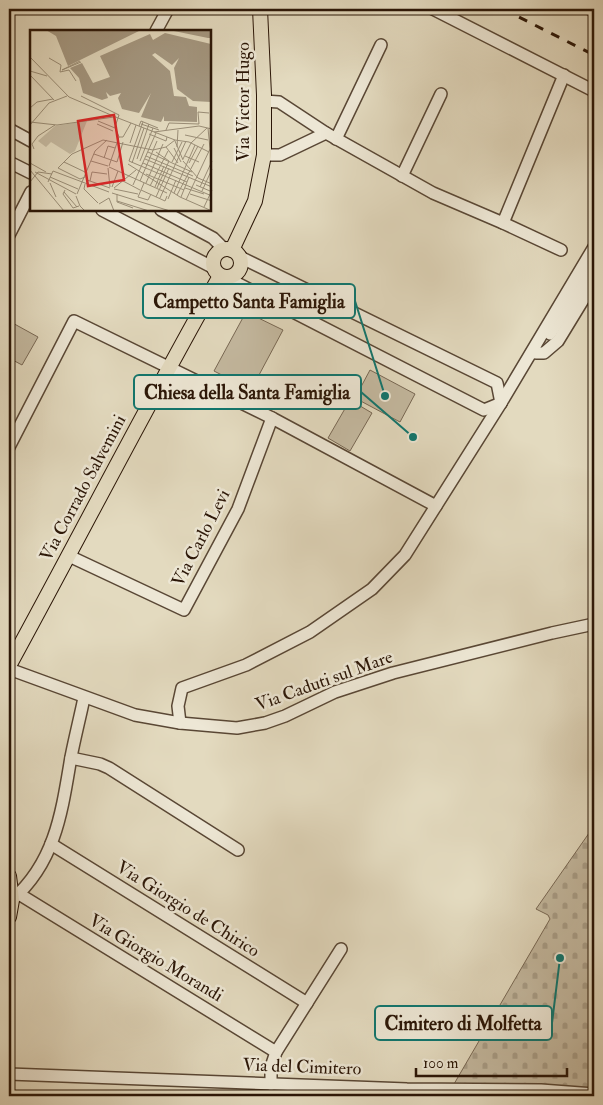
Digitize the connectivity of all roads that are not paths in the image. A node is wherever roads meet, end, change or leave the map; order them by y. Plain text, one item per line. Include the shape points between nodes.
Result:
1 (168, 9) edge
2 (260, 9) edge
3 (433, 9) edge
4 (590, 9) edge
5 (594, 11) edge
6 (157, 30) edge
7 (381, 45) dead end
8 (564, 75) junction
9 (594, 91) edge
10 (441, 94) dead end
11 (264, 101) junction
12 (9, 129) edge
13 (331, 136) junction
14 (30, 140) edge
15 (264, 155) junction
16 (9, 162) edge
17 (30, 172) edge
18 (402, 176) junction
19 (30, 194) edge
20 (104, 211) edge
21 (163, 211) edge
22 (503, 223) junction
23 (9, 235) edge
24 (594, 247) edge
25 (561, 250) dead end
26 (232, 252) junction
27 (594, 267) edge
28 (220, 274) junction
29 (594, 282) edge
30 (546, 333) junction
31 (536, 353) junction
32 (168, 368) junction
33 (501, 403) junction
34 (272, 418) junction
35 (14, 426) edge
36 (9, 447) edge
37 (436, 506) junction
38 (69, 556) junction
39 (594, 624) edge
40 (9, 668) edge
41 (84, 698) junction
42 (180, 723) junction
43 (71, 758) junction
44 (51, 844) junction
45 (238, 850) dead end
46 (9, 876) edge
47 (15, 897) junction
48 (9, 917) edge
49 (340, 949) dead end
50 (307, 1003) junction
51 (276, 1052) junction
52 (9, 1074) edge
53 (271, 1084) junction
54 (594, 1094) edge

1 - 6 street
2 - 11 main road, Via Victor Hugo
3 - 8 street
4 - 5 street
7 - 13 street
8 - 9 street
8 - 22 street
10 - 18 street
11 - 13 street via 279,102
11 - 15 main road, Via Victor Hugo
12 - 14 street
13 - 15 street via 280,155
13 - 18 street
15 - 26 main road, Via Victor Hugo via 255,201
16 - 17 street
18 - 22 street
19 - 23 street
20 - 28 street
21 - 26 street
22 - 25 street
24 - 30 street
26 - 28 main road via 215,256
26 - 28 main road via 241,261 239,271
26 - 33 street via 497,383
27 - 30 street
28 - 32 main road, Via Corrado Salvemini
28 - 33 street via 484,410
29 - 31 street via 558,341 544,353
30 - 31 street
30 - 33 street
31 - 33 street
32 - 34 street
32 - 35 street via 74,321
32 - 38 main road, Via Corrado Salvemini
33 - 37 street
34 - 37 street
34 - 38 street, Via Carlo Levi via 238,509 184,610
35 - 36 street
37 - 42 street via 405,555 372,589 310,632 246,665 182,688 178,706
38 - 40 main road, Via Corrado Salvemini
39 - 42 street, Via Caduti sul Mare via 393,673 335,692 265,723 236,728
40 - 41 street, Via Caduti sul Mare
41 - 42 street, Via Caduti sul Mare via 135,715
41 - 43 street
43 - 44 street via 64,800
43 - 45 street via 109,768
44 - 47 street via 27,887
44 - 50 street, Via Giorgio de Chirico
46 - 47 main road
47 - 48 main road
47 - 51 street, Via Giorgio Morandi
49 - 50 street
50 - 51 street
51 - 53 street via 271,1067
52 - 53 street, Via del Cimitero
53 - 54 street, Via del Cimitero

